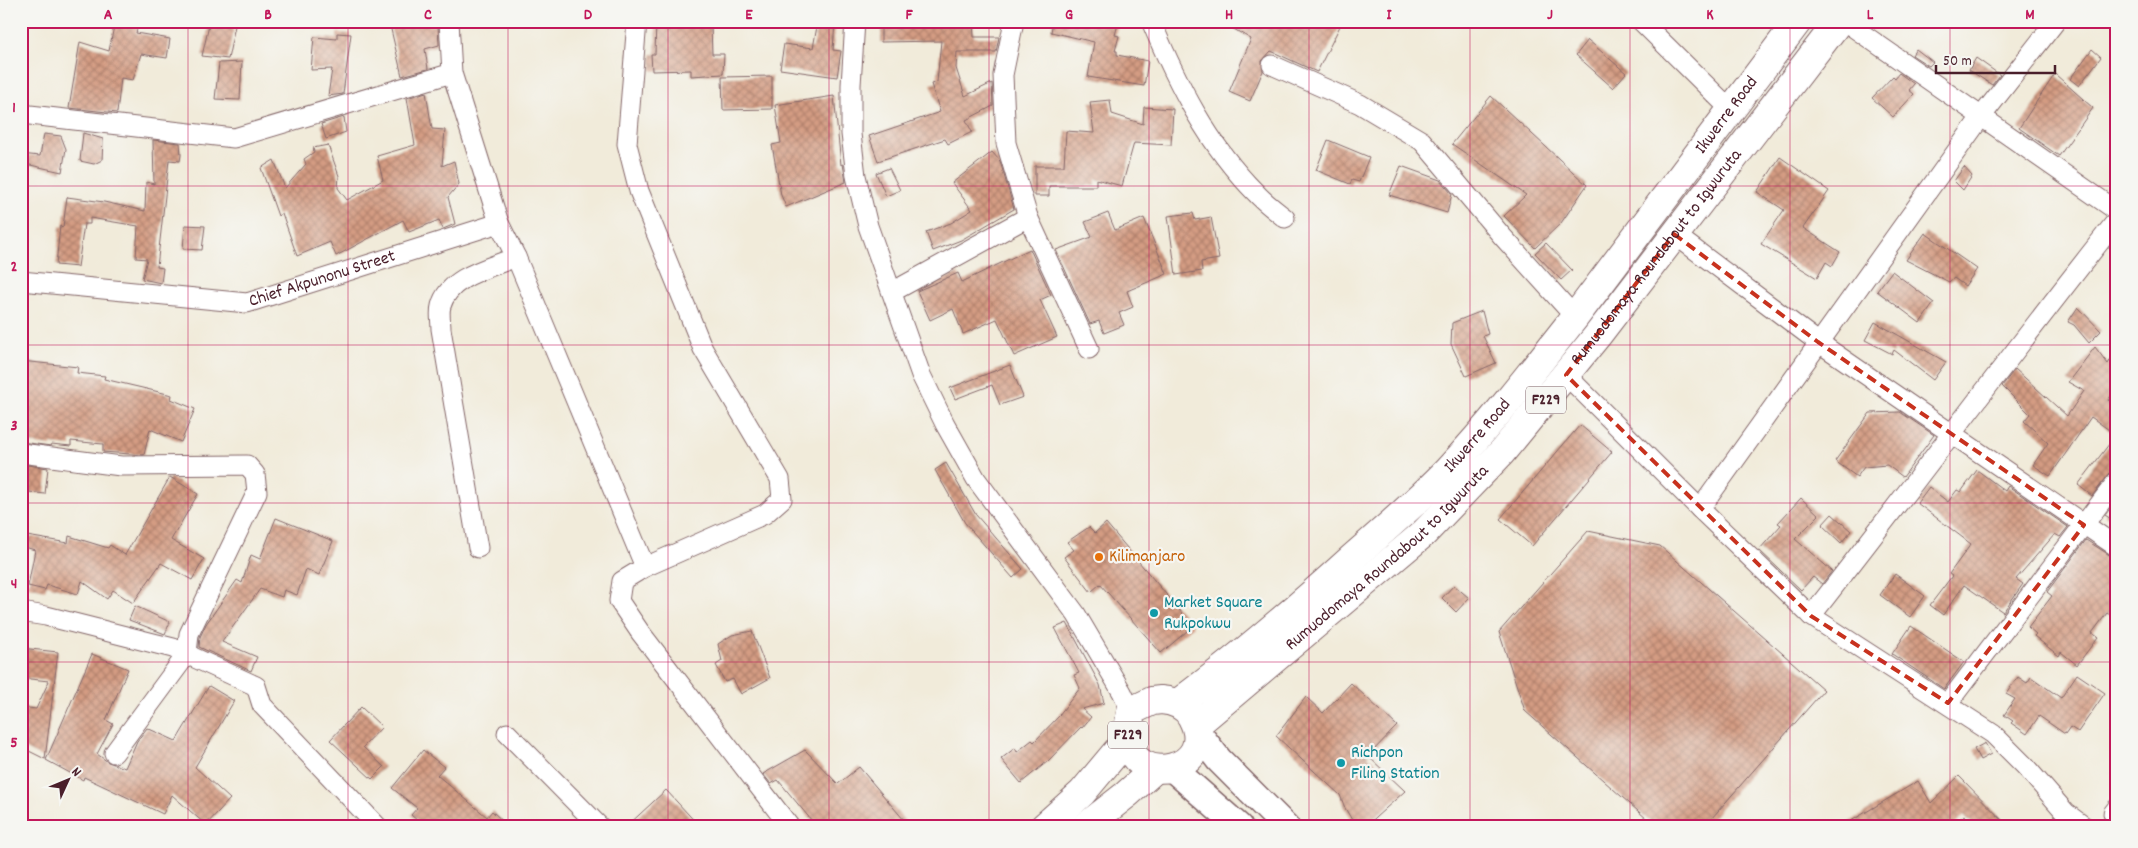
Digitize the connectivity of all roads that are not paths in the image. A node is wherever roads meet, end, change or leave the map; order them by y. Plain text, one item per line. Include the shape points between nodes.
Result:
1 (449, 21) edge
2 (637, 21) edge
3 (855, 21) edge
4 (1014, 21) edge
5 (1151, 21) edge
6 (1641, 21) edge
7 (1798, 21) edge
8 (1839, 21) edge
9 (1844, 21) edge
10 (2056, 21) edge
11 (1272, 65) dead end
12 (452, 74) junction
13 (1731, 110) junction
14 (21, 114) edge
15 (1981, 117) junction
16 (2117, 211) edge
17 (1028, 217) junction
18 (1285, 218) dead end
19 (2117, 220) edge
20 (499, 223) junction
21 (1674, 234) junction
22 (516, 257) junction
23 (21, 281) edge
24 (892, 292) junction
25 (1575, 317) junction
26 (1818, 342) junction
27 (1090, 349) dead end
28 (1566, 375) junction
29 (1952, 432) junction
30 (21, 453) edge
31 (2117, 481) edge
32 (1700, 509) junction
33 (2084, 525) junction
34 (2117, 547) edge
35 (478, 548) dead end
36 (645, 567) junction
37 (21, 612) edge
38 (1811, 616) junction
39 (187, 654) junction
40 (1178, 703) junction
41 (1948, 703) junction
42 (1131, 711) junction
43 (1197, 729) junction
44 (507, 734) dead end
45 (1128, 738) junction
46 (114, 753) dead end
47 (1164, 768) junction
48 (378, 827) edge
49 (600, 827) edge
50 (790, 827) edge
51 (1044, 827) edge
52 (1085, 827) edge
53 (1239, 827) edge
54 (1286, 827) edge
55 (2085, 827) edge

1 - 12 street
2 - 36 street via 627,144 639,191 703,349 780,479 782,499 766,514
3 - 24 street via 851,134 856,176 868,226
4 - 17 street via 1003,75 1006,143
5 - 18 street via 1170,66 1215,146 1256,194
6 - 13 street
7 - 13 main road, Ikwerre Road / F229
8 - 21 main road, Rumuodomaya Roundabout to Igwuruta / F229
9 - 15 street
10 - 15 street
11 - 25 street via 1360,104 1422,141
12 - 14 street via 234,138
12 - 20 street
13 - 25 main road, Ikwerre Road / F229
15 - 16 street
15 - 26 street
17 - 24 street
17 - 27 street
19 - 29 street
20 - 22 street
20 - 23 street, Chief Akpunonu Street via 246,302
21 - 26 street
21 - 28 main road, Rumuodomaya Roundabout to Igwuruta / F229
22 - 35 street via 459,281 446,292 440,308
22 - 36 street
24 - 42 street via 921,375 976,479 1076,614
25 - 40 main road, Ikwerre Road / F229 via 1468,448 1420,497 1246,652
26 - 29 street
26 - 32 street
28 - 32 street
28 - 43 main road, Rumuodomaya Roundabout to Igwuruta / F229 via 1502,452 1424,533
29 - 33 street
29 - 38 street
30 - 39 street via 121,466 247,465 255,474 258,492 189,634
31 - 33 street
32 - 38 street
33 - 34 street
33 - 41 street
36 - 50 street via 622,581 619,601
37 - 39 street
38 - 41 street
39 - 46 street
39 - 48 street via 256,686 262,705
40 - 42 main road, F229 via 1152,701
40 - 43 main road via 1189,712
41 - 55 street via 1993,734 2066,813
42 - 45 main road, F229
43 - 47 main road, F229 via 1195,748 1186,761
43 - 54 main road via 1219,760
44 - 49 street
45 - 47 main road, F229 via 1137,758 1145,764
45 - 51 main road, F229 via 1082,793
47 - 52 main road, F229
47 - 53 main road

